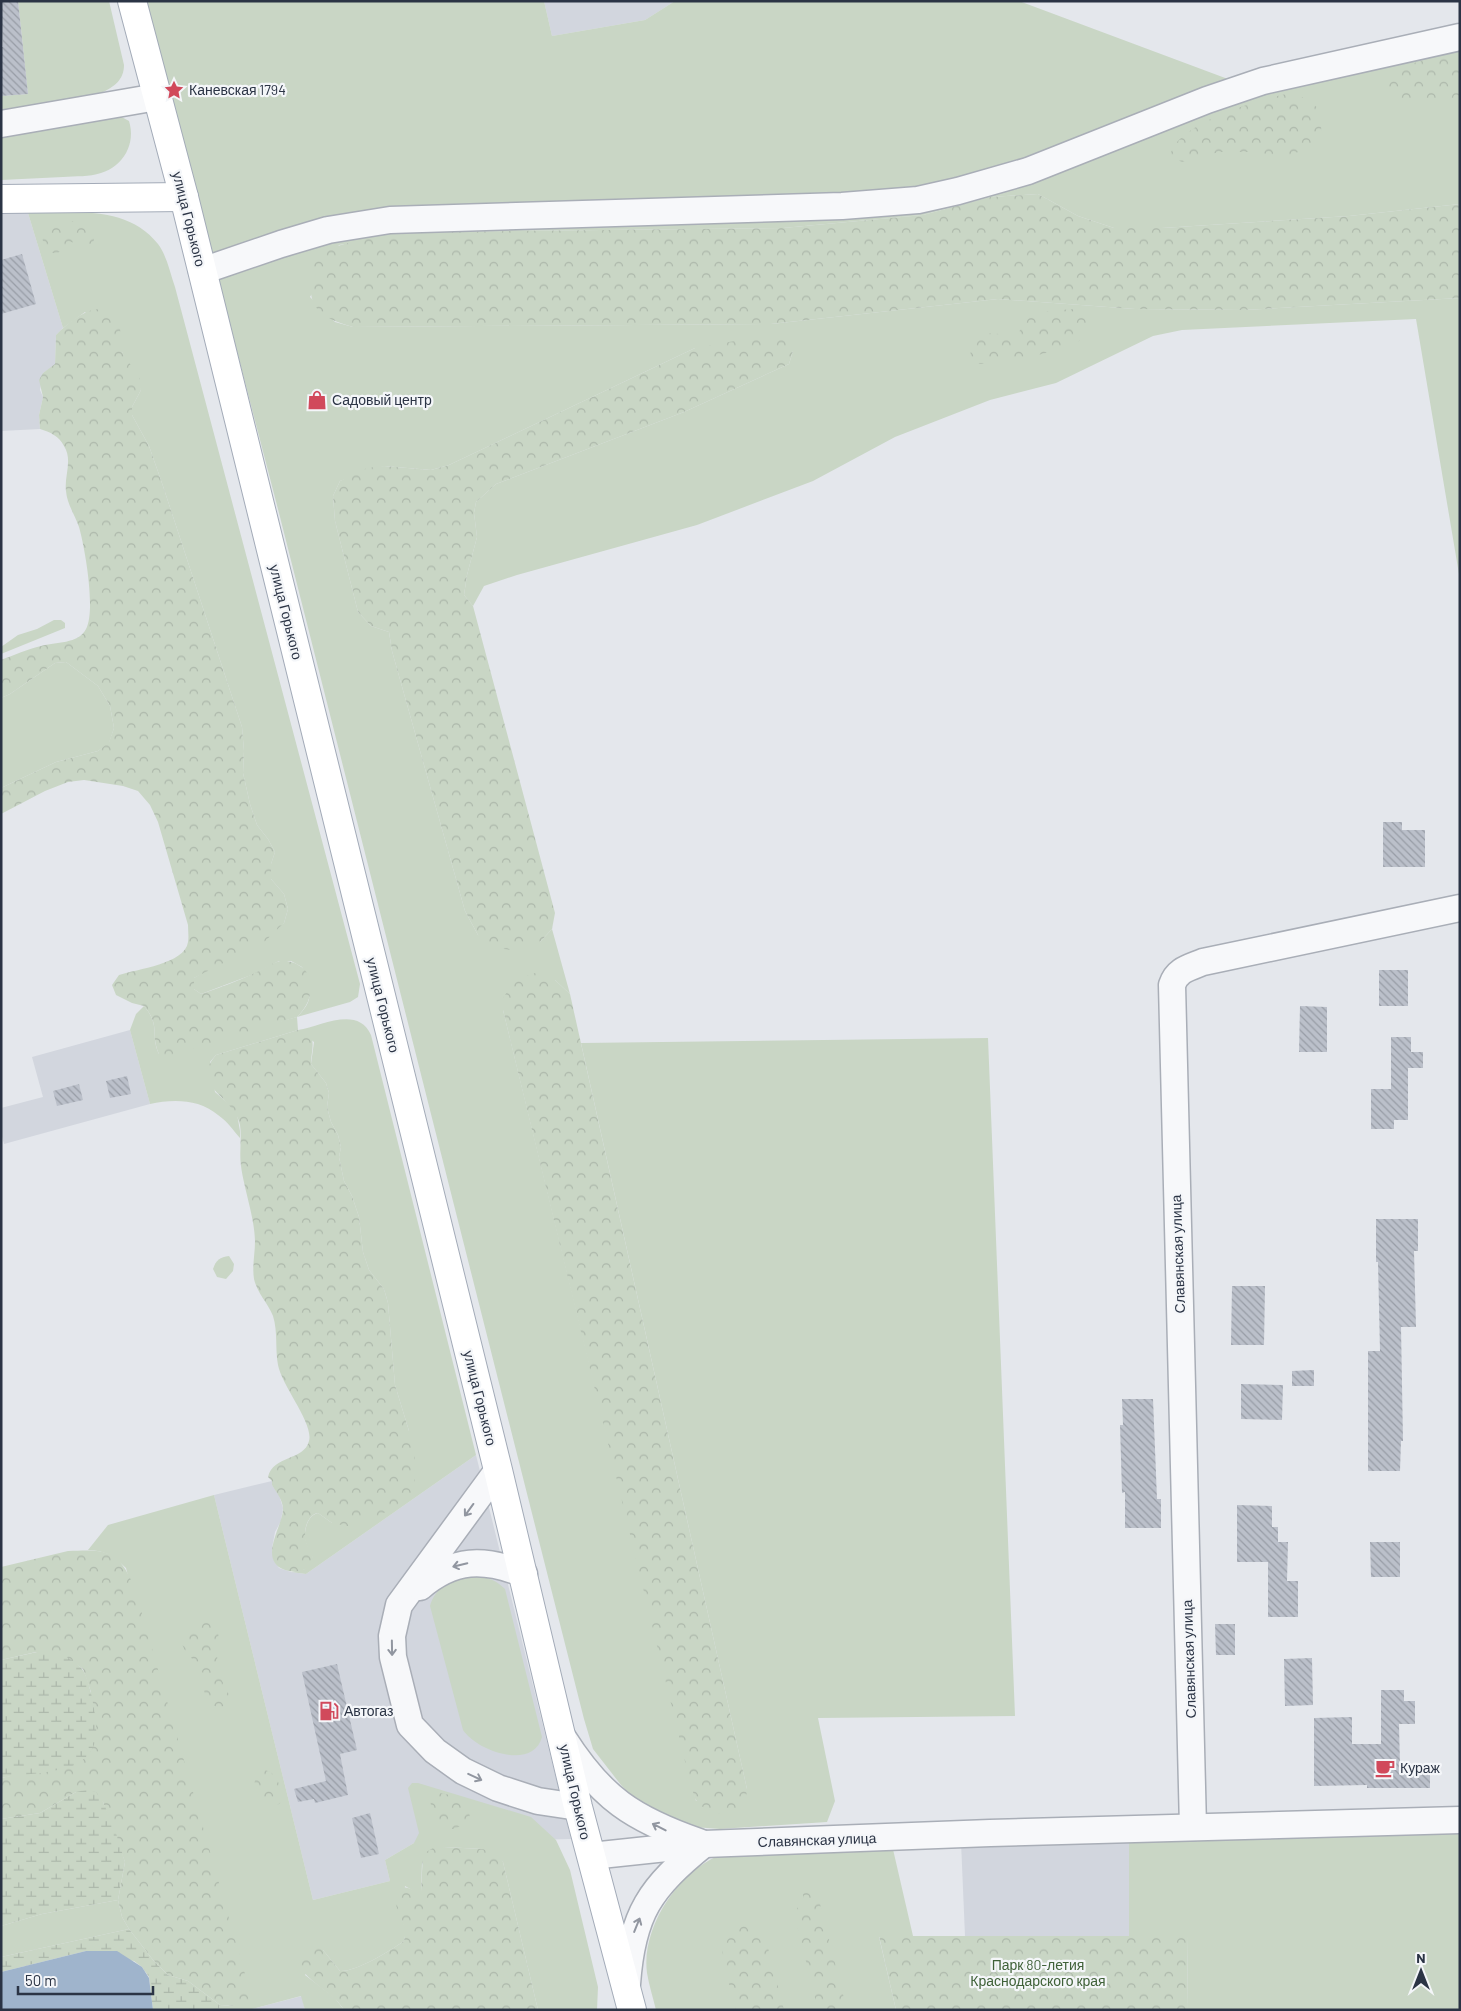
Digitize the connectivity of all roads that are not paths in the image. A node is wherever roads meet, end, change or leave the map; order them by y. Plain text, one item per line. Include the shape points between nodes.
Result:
1 (132, 1) edge
2 (1460, 38) edge
3 (157, 98) junction
4 (1, 124) edge
5 (184, 197) junction
6 (1, 199) edge
7 (202, 271) junction
8 (1460, 908) edge
9 (498, 1470) junction
10 (524, 1574) junction
11 (399, 1605) junction
12 (562, 1736) junction
13 (578, 1806) junction
14 (1460, 1820) edge
15 (1193, 1827) junction
16 (704, 1844) junction
17 (590, 1856) junction
18 (629, 2000) edge

1 - 3 main road, улица Горького
2 - 7 street via 1263,81 1028,171 918,200 842,206 390,220 328,230
3 - 4 street
3 - 5 main road, улица Горького
5 - 6 main road
5 - 7 main road, улица Горького
7 - 9 main road, улица Горького
8 - 15 street, Славянская улица via 1203,962 1181,970 1172,985
9 - 10 main road, улица Горького
9 -> 11 street
10 -> 11 street via 482,1562 447,1568
10 - 12 main road, улица Горького
11 -> 13 street via 392,1636 392,1657 410,1725 422,1740 463,1771 498,1788 538,1800
12 - 13 main road, улица Горького
16 -> 12 street via 668,1831 612,1799 577,1761
13 - 17 main road, улица Горького
14 - 15 street, Славянская улица
15 - 16 street, Славянская улица
16 - 17 street, Славянская улица
18 -> 16 street via 630,1953 641,1915 664,1880
17 - 18 main road, улица Горького

